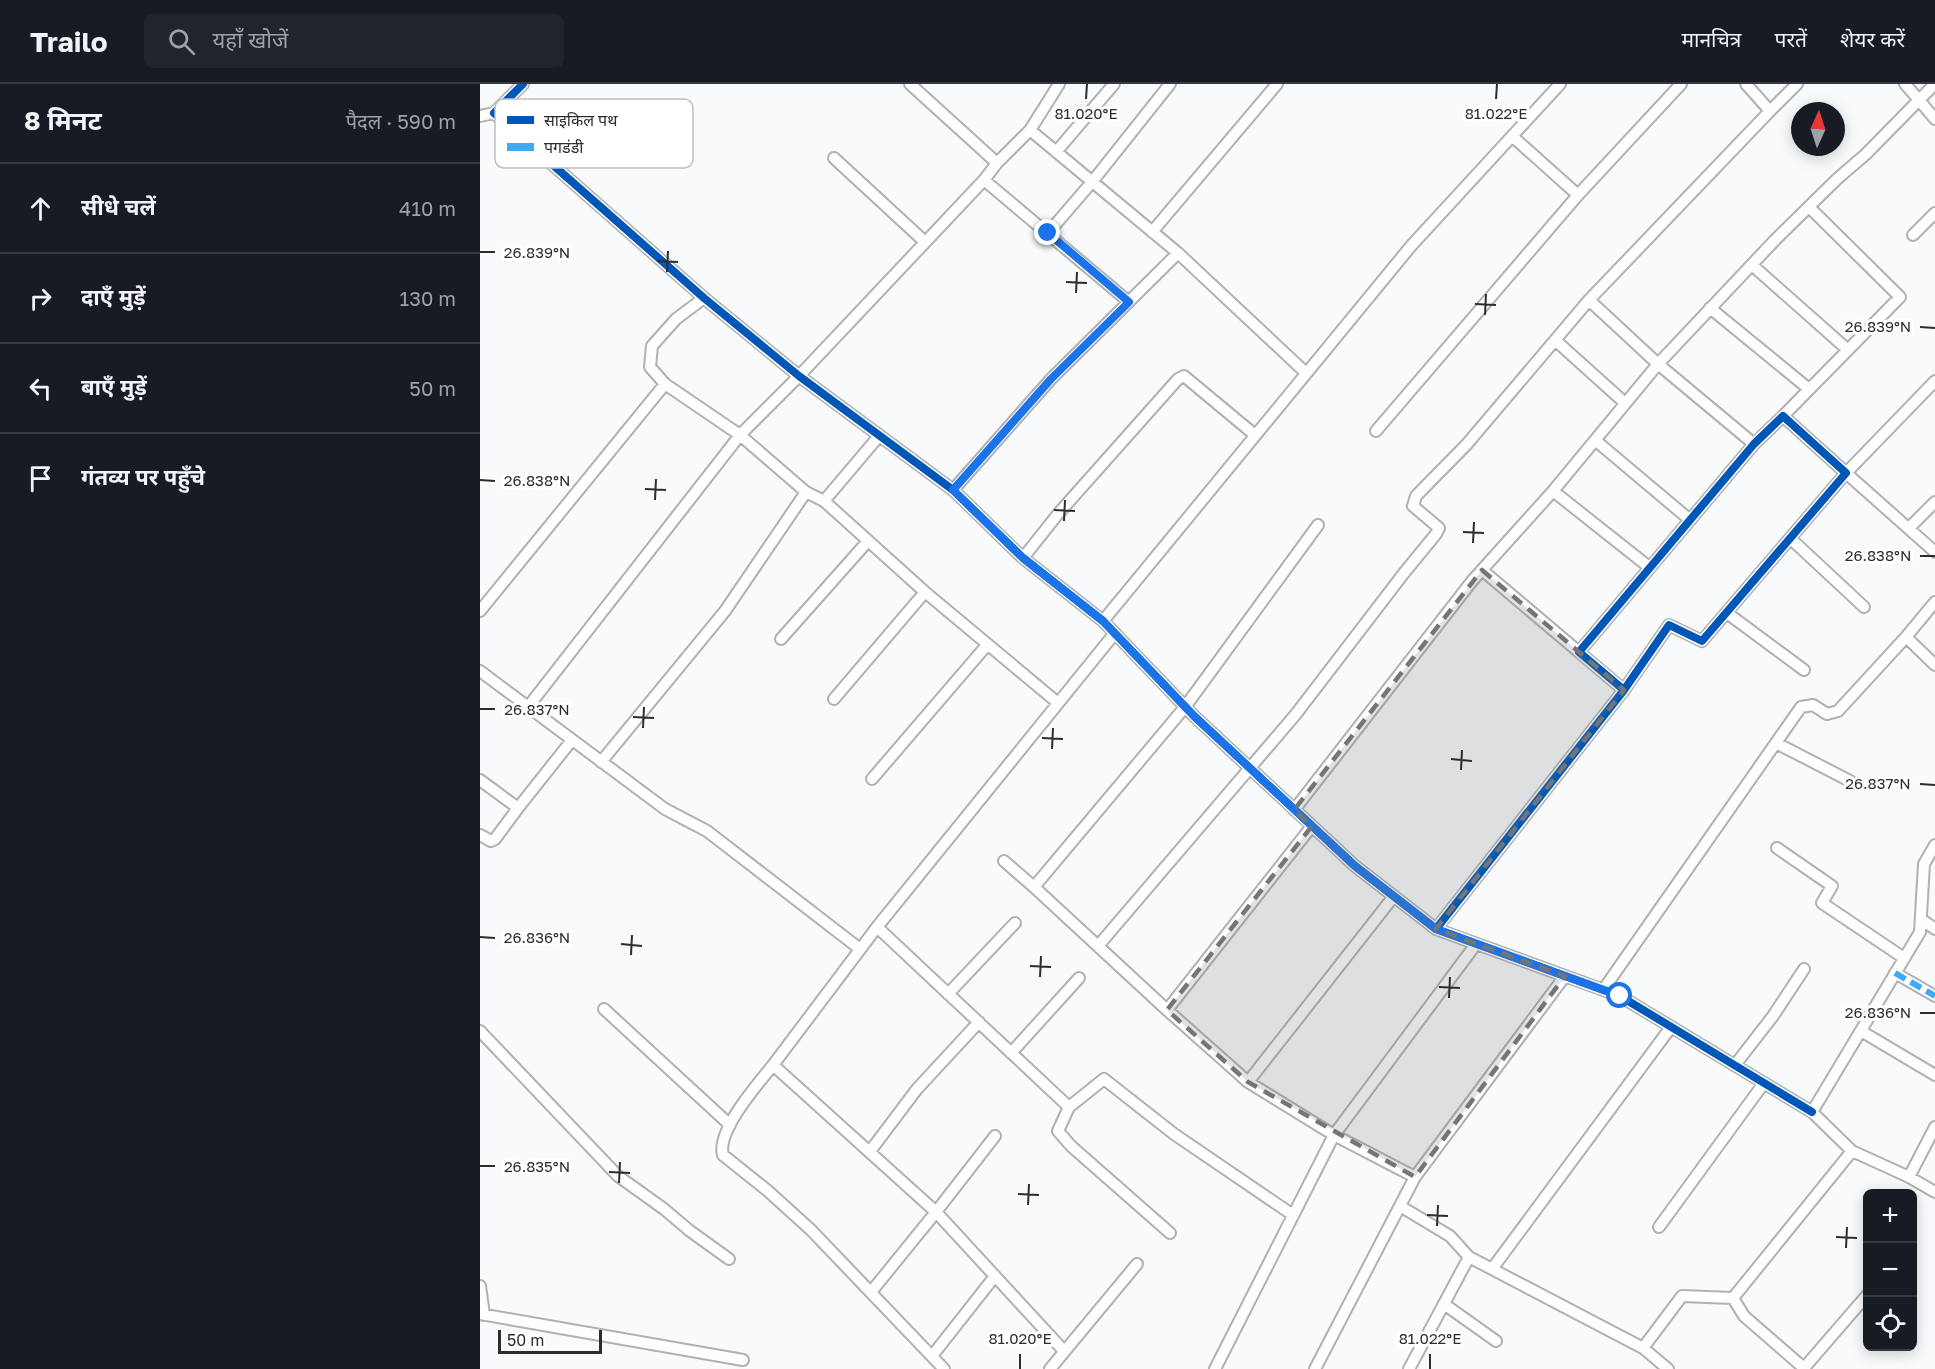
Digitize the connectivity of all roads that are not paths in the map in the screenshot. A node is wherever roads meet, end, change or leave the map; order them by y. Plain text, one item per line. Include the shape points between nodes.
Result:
1 (523, 84) edge
2 (910, 84) edge
3 (1059, 84) edge
4 (1114, 84) edge
5 (1170, 84) edge
6 (1277, 84) edge
7 (1560, 84) edge
8 (1681, 84) edge
9 (1746, 84) edge
10 (1797, 84) edge
11 (1905, 84) edge
12 (1935, 84) edge
13 (508, 99) edge
14 (1919, 100) junction
15 (1770, 111) junction
16 (494, 113) edge
17 (480, 116) edge
18 (1935, 118) edge
19 (1030, 130) junction
20 (1512, 136) junction
21 (1056, 152) junction
22 (834, 158) dead end
23 (997, 163) junction
24 (557, 168) edge
25 (984, 180) junction
26 (1092, 182) junction
27 (1578, 195) junction
28 (1809, 207) junction
29 (1935, 213) edge
30 (1152, 232) junction
31 (1048, 233) junction
32 (1913, 235) dead end
33 (925, 242) junction
34 (1178, 253) junction
35 (1752, 265) junction
36 (705, 298) junction
37 (1589, 300) junction
38 (1129, 302) junction
39 (1710, 309) junction
40 (1555, 340) junction
41 (1848, 350) junction
42 (1658, 364) junction
43 (1306, 373) junction
44 (799, 376) junction
45 (1935, 381) edge
46 (665, 384) junction
47 (1809, 389) junction
48 (1625, 403) junction
49 (1783, 416) junction
50 (1376, 431) dead end
51 (740, 435) junction
52 (1256, 435) junction
53 (879, 436) junction
54 (1595, 440) junction
55 (1754, 444) junction
56 (1846, 473) junction
57 (953, 490) junction
58 (1553, 491) junction
59 (806, 492) junction
60 (824, 501) junction
61 (1935, 502) edge
62 (1690, 520) junction
63 (1318, 525) dead end
64 (1909, 528) junction
65 (1791, 539) junction
66 (868, 541) junction
67 (1935, 552) edge
68 (1023, 558) junction
69 (1649, 567) junction
70 (1482, 570) junction
71 (925, 592) junction
72 (1935, 602) edge
73 (1864, 607) dead end
74 (480, 611) edge
75 (1727, 613) junction
76 (1103, 621) junction
77 (1115, 633) junction
78 (1906, 637) junction
79 (780, 639) dead end
80 (987, 645) junction
81 (1579, 652) junction
82 (1935, 665) edge
83 (1804, 670) dead end
84 (480, 671) edge
85 (1624, 690) junction
86 (834, 699) dead end
87 (1058, 703) junction
88 (528, 707) junction
89 (1185, 707) junction
90 (572, 740) junction
91 (1776, 743) junction
92 (601, 762) junction
93 (1250, 767) junction
94 (872, 779) dead end
95 (480, 780) edge
96 (1850, 781) dead end
97 (518, 808) junction
98 (1294, 810) junction
99 (1312, 826) junction
100 (480, 835) edge
101 (1935, 845) edge
102 (1777, 848) dead end
103 (1004, 861) dead end
104 (1034, 888) junction
105 (1394, 896) junction
106 (1921, 919) junction
107 (1015, 923) dead end
108 (877, 927) junction
109 (1436, 929) junction
110 (1935, 929) edge
111 (1476, 944) junction
112 (1098, 946) junction
113 (860, 949) junction
114 (1905, 958) junction
115 (1804, 969) dead end
116 (1896, 973) junction
117 (1565, 976) junction
118 (1079, 978) dead end
119 (1603, 990) junction
120 (948, 994) junction
121 (1935, 996) edge
122 (604, 1009) dead end
123 (1167, 1010) junction
124 (979, 1022) junction
125 (1671, 1027) junction
126 (480, 1031) edge
127 (1861, 1031) junction
128 (1011, 1053) junction
129 (772, 1065) junction
130 (1735, 1065) junction
131 (1935, 1075) edge
132 (1248, 1082) junction
133 (1764, 1083) junction
134 (1069, 1107) junction
135 (1812, 1112) junction
136 (730, 1125) junction
137 (1935, 1127) edge
138 (1334, 1135) junction
139 (995, 1136) dead end
140 (1852, 1151) junction
141 (871, 1153) junction
142 (1415, 1177) junction
143 (1909, 1177) junction
144 (1935, 1192) edge
145 (1400, 1206) junction
146 (936, 1212) junction
147 (1293, 1215) junction
148 (1659, 1227) dead end
149 (1170, 1233) dead end
150 (1469, 1257) junction
151 (729, 1258) dead end
152 (1137, 1264) dead end
153 (1492, 1269) junction
154 (995, 1276) junction
155 (480, 1286) edge
156 (871, 1292) junction
157 (1865, 1297) edge
158 (1733, 1298) junction
159 (1444, 1304) junction
160 (482, 1315) edge
161 (1496, 1341) dead end
162 (1643, 1348) junction
163 (1064, 1351) junction
164 (932, 1356) junction
165 (743, 1360) dead end
166 (1805, 1368) edge
167 (944, 1369) edge
168 (1050, 1369) edge
169 (1215, 1369) edge
170 (1315, 1369) edge
171 (1408, 1369) edge
172 (1668, 1369) edge

1 - 13 street
2 - 23 street
3 - 19 street
4 - 21 street
5 - 26 street
6 - 30 street
7 - 20 street
8 - 27 street
9 - 15 street
10 - 15 street
11 - 14 street
12 - 14 street
14 - 18 street
14 - 28 street
15 - 37 street
16 - 17 street
19 - 21 street
19 - 23 street
20 - 27 street
20 - 43 street via 1411,246
21 - 26 street
22 - 33 street
23 - 25 street
24 - 36 street
25 - 31 street
25 - 33 street
26 - 30 street
26 - 31 street
27 - 50 street
28 - 35 street
28 - 41 street via 1900,297
29 - 32 street
30 - 34 street
31 - 38 street
33 - 44 street
34 - 38 street
34 - 43 street
35 - 39 street
35 - 41 street
36 - 44 street
36 - 46 street via 676,319 652,346 650,367
37 - 40 street
37 - 42 street
38 - 57 street via 1051,379
39 - 42 street
39 - 47 street
40 - 48 street
40 - 93 street via 1467,444 1416,496 1413,506 1438,528 1436,534
41 - 47 street
42 - 48 street
42 - 55 street
43 - 52 street
44 - 51 street
44 - 53 street
45 - 56 street
46 - 51 street
46 - 74 street
47 - 49 street
48 - 54 street
49 - 55 street
49 - 56 street
51 - 59 street
51 - 88 street
52 - 68 street via 1184,376
52 - 76 street
53 - 57 street
53 - 60 street
54 - 58 street
54 - 62 street
55 - 62 street
56 - 64 street
56 - 65 street
57 - 68 street
58 - 69 street
58 - 70 street
59 - 60 street
59 - 92 street via 725,612
60 - 66 street
61 - 64 street
62 - 69 street
63 - 89 street
64 - 67 street
65 - 73 street
65 - 75 street
66 - 71 street
66 - 79 street
68 - 76 street
69 - 81 street
70 - 81 street
70 - 98 street
71 - 80 street
71 - 86 street
72 - 78 street
75 - 83 street
75 - 85 street via 1702,641 1669,625
76 - 77 street
77 - 87 street
77 - 89 street
78 - 82 street
78 - 91 street via 1838,711 1827,714 1813,705 1801,707
80 - 87 street
80 - 94 street
81 - 85 street
84 - 88 street
85 - 109 street
87 - 108 street
88 - 90 street
89 - 93 street
89 - 104 street
90 - 92 street
90 - 97 street
91 - 96 street
91 - 119 street
92 - 113 street via 665,809 707,831
93 - 98 street
93 - 112 street
95 - 97 street
97 - 100 street via 495,839 490,841
98 - 99 street
99 - 105 street
99 - 123 street
101 - 106 street via 1924,864
102 - 114 street via 1832,886 1822,903
103 - 104 street
104 - 112 street
105 - 109 street
105 - 132 street
106 - 110 street
106 - 114 street via 1920,932
107 - 120 street
108 - 113 street
108 - 120 street
109 - 111 street
111 - 117 street
111 - 138 street
112 - 123 street
113 - 129 street
114 - 116 street
115 - 130 street
116 - 121 street
116 - 127 street
117 - 119 street
117 - 142 street
118 - 128 street
119 - 125 street
120 - 124 street
122 - 136 street
123 - 132 street
124 - 128 street
124 - 141 street via 917,1089
125 - 130 street
125 - 153 street
126 - 151 street via 618,1176
127 - 131 street
127 - 135 street
128 - 134 street
129 - 136 street
129 - 141 street
130 - 133 street
132 - 138 street
133 - 135 street
133 - 148 street
134 - 147 street via 1104,1078 1174,1134
134 - 149 street via 1058,1131
135 - 140 street
136 - 156 street via 721,1147 723,1155 812,1230
137 - 143 street
138 - 142 street
138 - 147 street
139 - 146 street
140 - 143 street
140 - 158 street
141 - 146 street
142 - 145 street
143 - 144 street
145 - 150 street via 1450,1236
145 - 170 street
146 - 154 street
146 - 156 street
147 - 169 street
150 - 153 street
150 - 159 street
152 - 163 street
153 - 162 street
154 - 163 street
154 - 164 street
155 - 160 street
156 - 164 street
157 - 166 street
158 - 162 street via 1682,1296
158 - 166 street via 1744,1316
159 - 161 street
159 - 171 street
160 - 165 street
162 - 172 street
163 - 168 street
164 - 167 street

